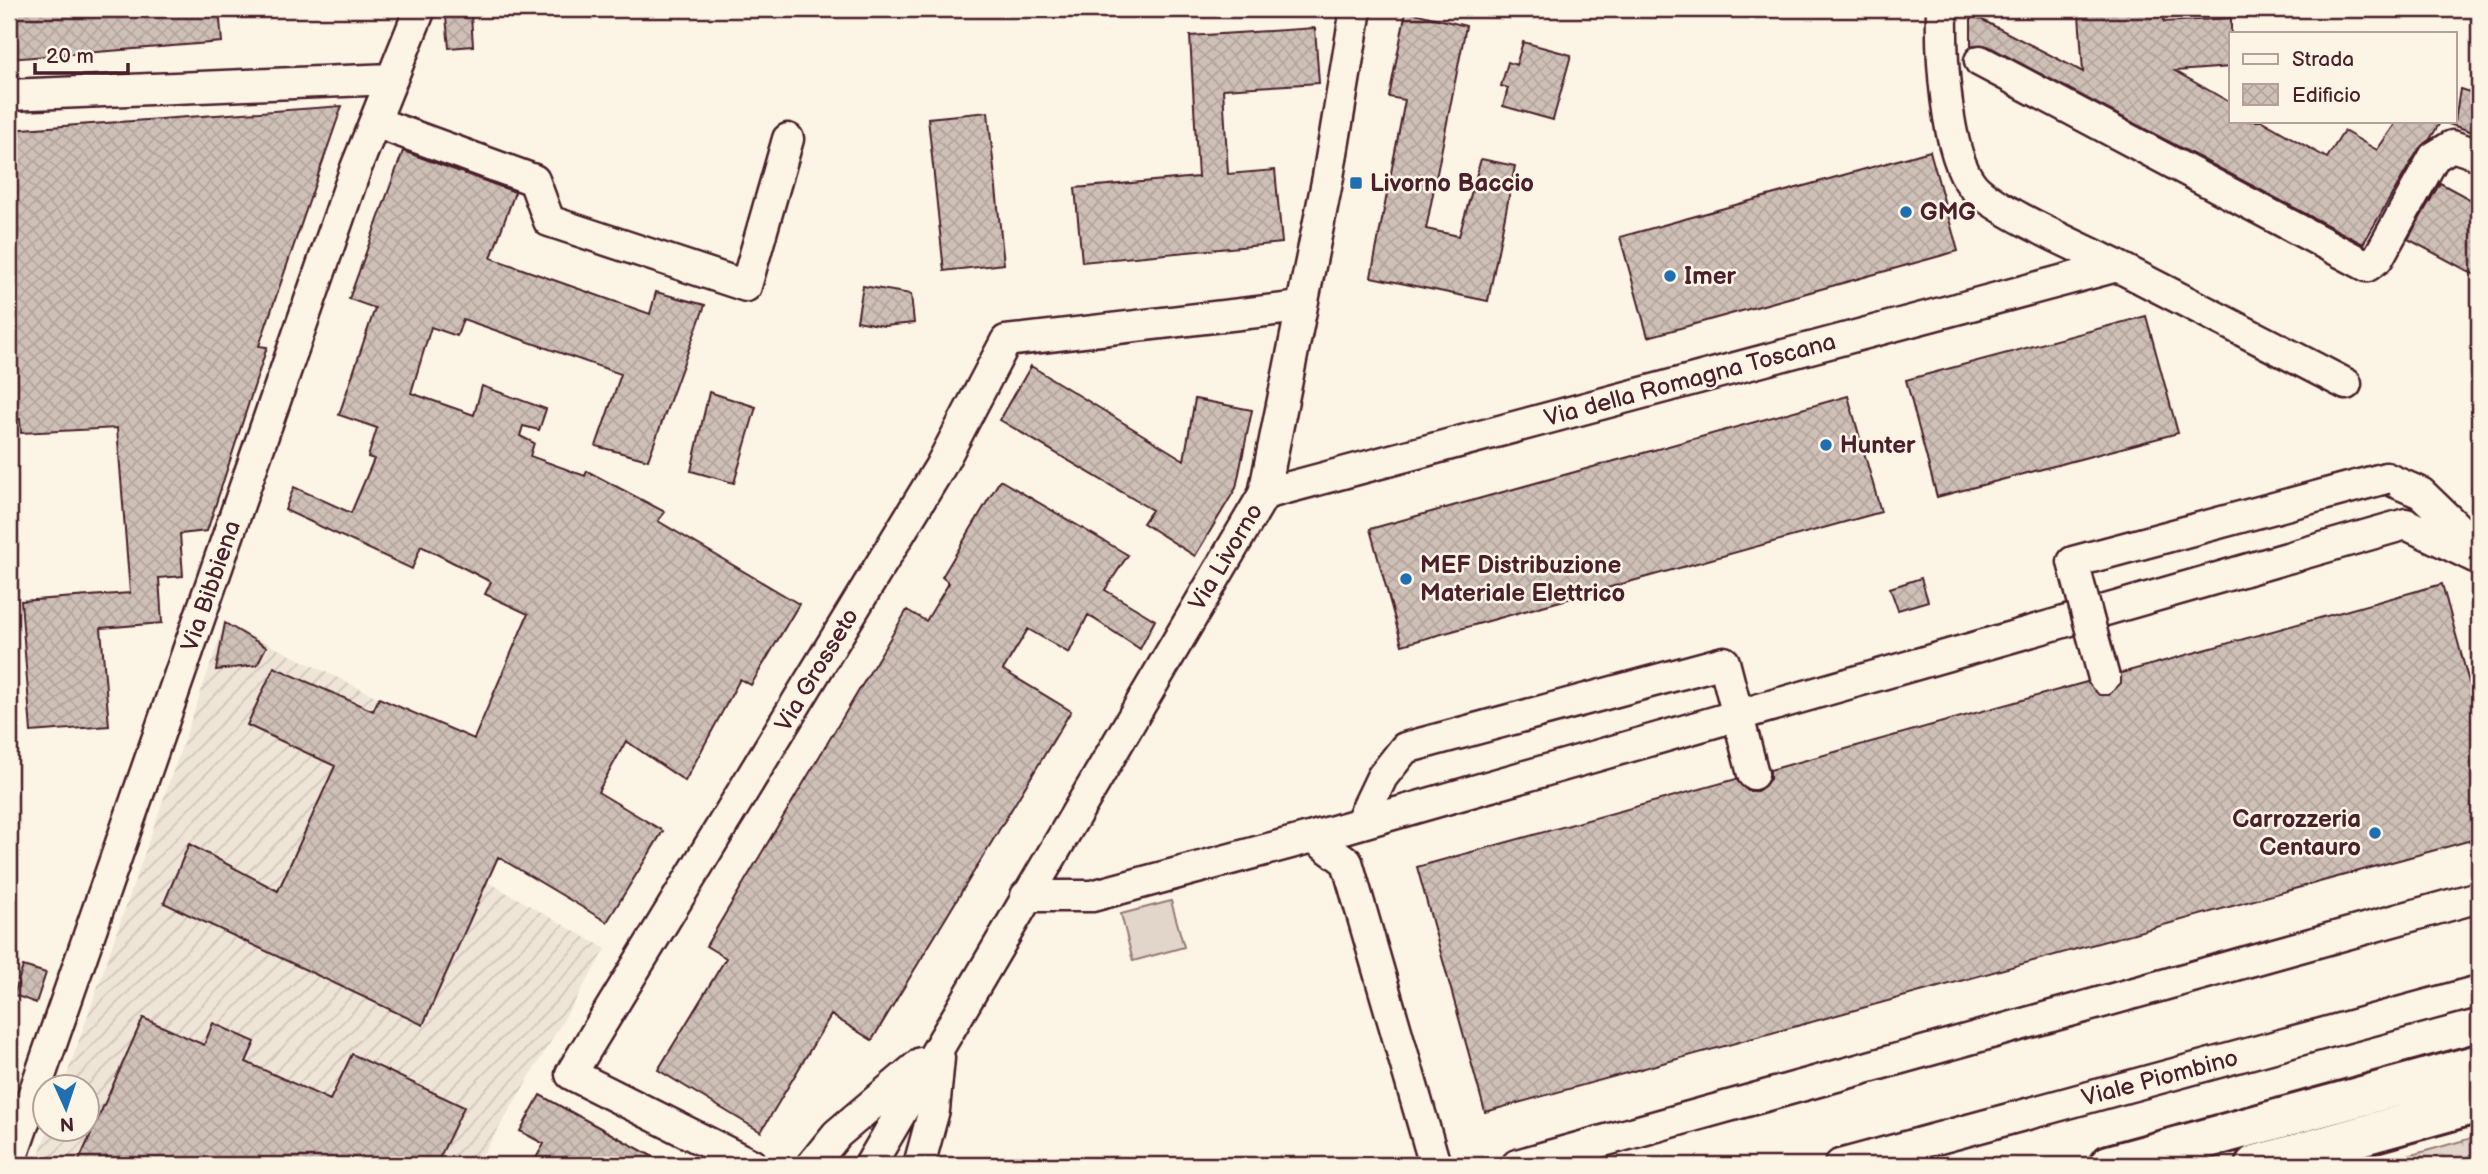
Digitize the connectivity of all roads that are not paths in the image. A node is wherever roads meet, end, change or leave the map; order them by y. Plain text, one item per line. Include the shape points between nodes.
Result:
1 (420, 9) edge
2 (1356, 9) edge
3 (1942, 9) edge
4 (1980, 61) dead end
5 (392, 79) junction
6 (9, 95) edge
7 (375, 122) junction
8 (788, 139) dead end
9 (2479, 155) edge
10 (2118, 267) junction
11 (1301, 307) junction
12 (2346, 384) dead end
13 (1264, 494) junction
14 (2479, 549) edge
15 (2479, 559) edge
16 (2104, 678) dead end
17 (1753, 775) dead end
18 (1360, 823) junction
19 (1314, 837) junction
20 (1026, 896) junction
21 (2479, 897) edge
22 (2479, 991) edge
23 (940, 1047) junction
24 (2479, 1064) edge
25 (2479, 1103) edge
26 (9, 1165) edge
27 (752, 1165) edge
28 (812, 1165) edge
29 (870, 1165) edge
30 (919, 1165) edge
31 (1435, 1165) edge
32 (1517, 1165) edge
33 (1840, 1165) edge
34 (2109, 1165) edge
35 (2255, 1165) edge

1 - 5 street, Via Bibbiena
2 - 11 street, Via Livorno
3 - 10 street via 1946,100 1960,156 1973,185 2002,207
4 - 9 street via 2367,266 2378,258 2434,156 2452,146
5 - 6 street
5 - 7 street, Via Bibbiena
7 - 8 street via 534,180 549,221 746,286
7 - 26 street, Via Bibbiena
10 - 12 street
10 - 13 street, Via della Romagna Toscana
11 - 13 street, Via Livorno
11 - 27 street, Via Grosseto via 1006,341 940,467 571,1074
13 - 20 street, Via Livorno
14 - 16 street, bridge via 2421,493 2386,478 2073,562
15 - 18 street via 2406,524
17 - 18 street via 1724,662 1405,748 1382,777
18 - 19 street
19 - 20 street via 1092,896
19 - 31 street via 1347,862
20 - 23 street, Via Livorno
21 - 32 street
22 - 33 street, Viale Piombino
23 - 28 street, Via Livorno via 837,1134
23 - 29 street, Via Livorno
23 - 30 street, Via Livorno via 934,1110
24 - 34 highway
25 - 35 highway

